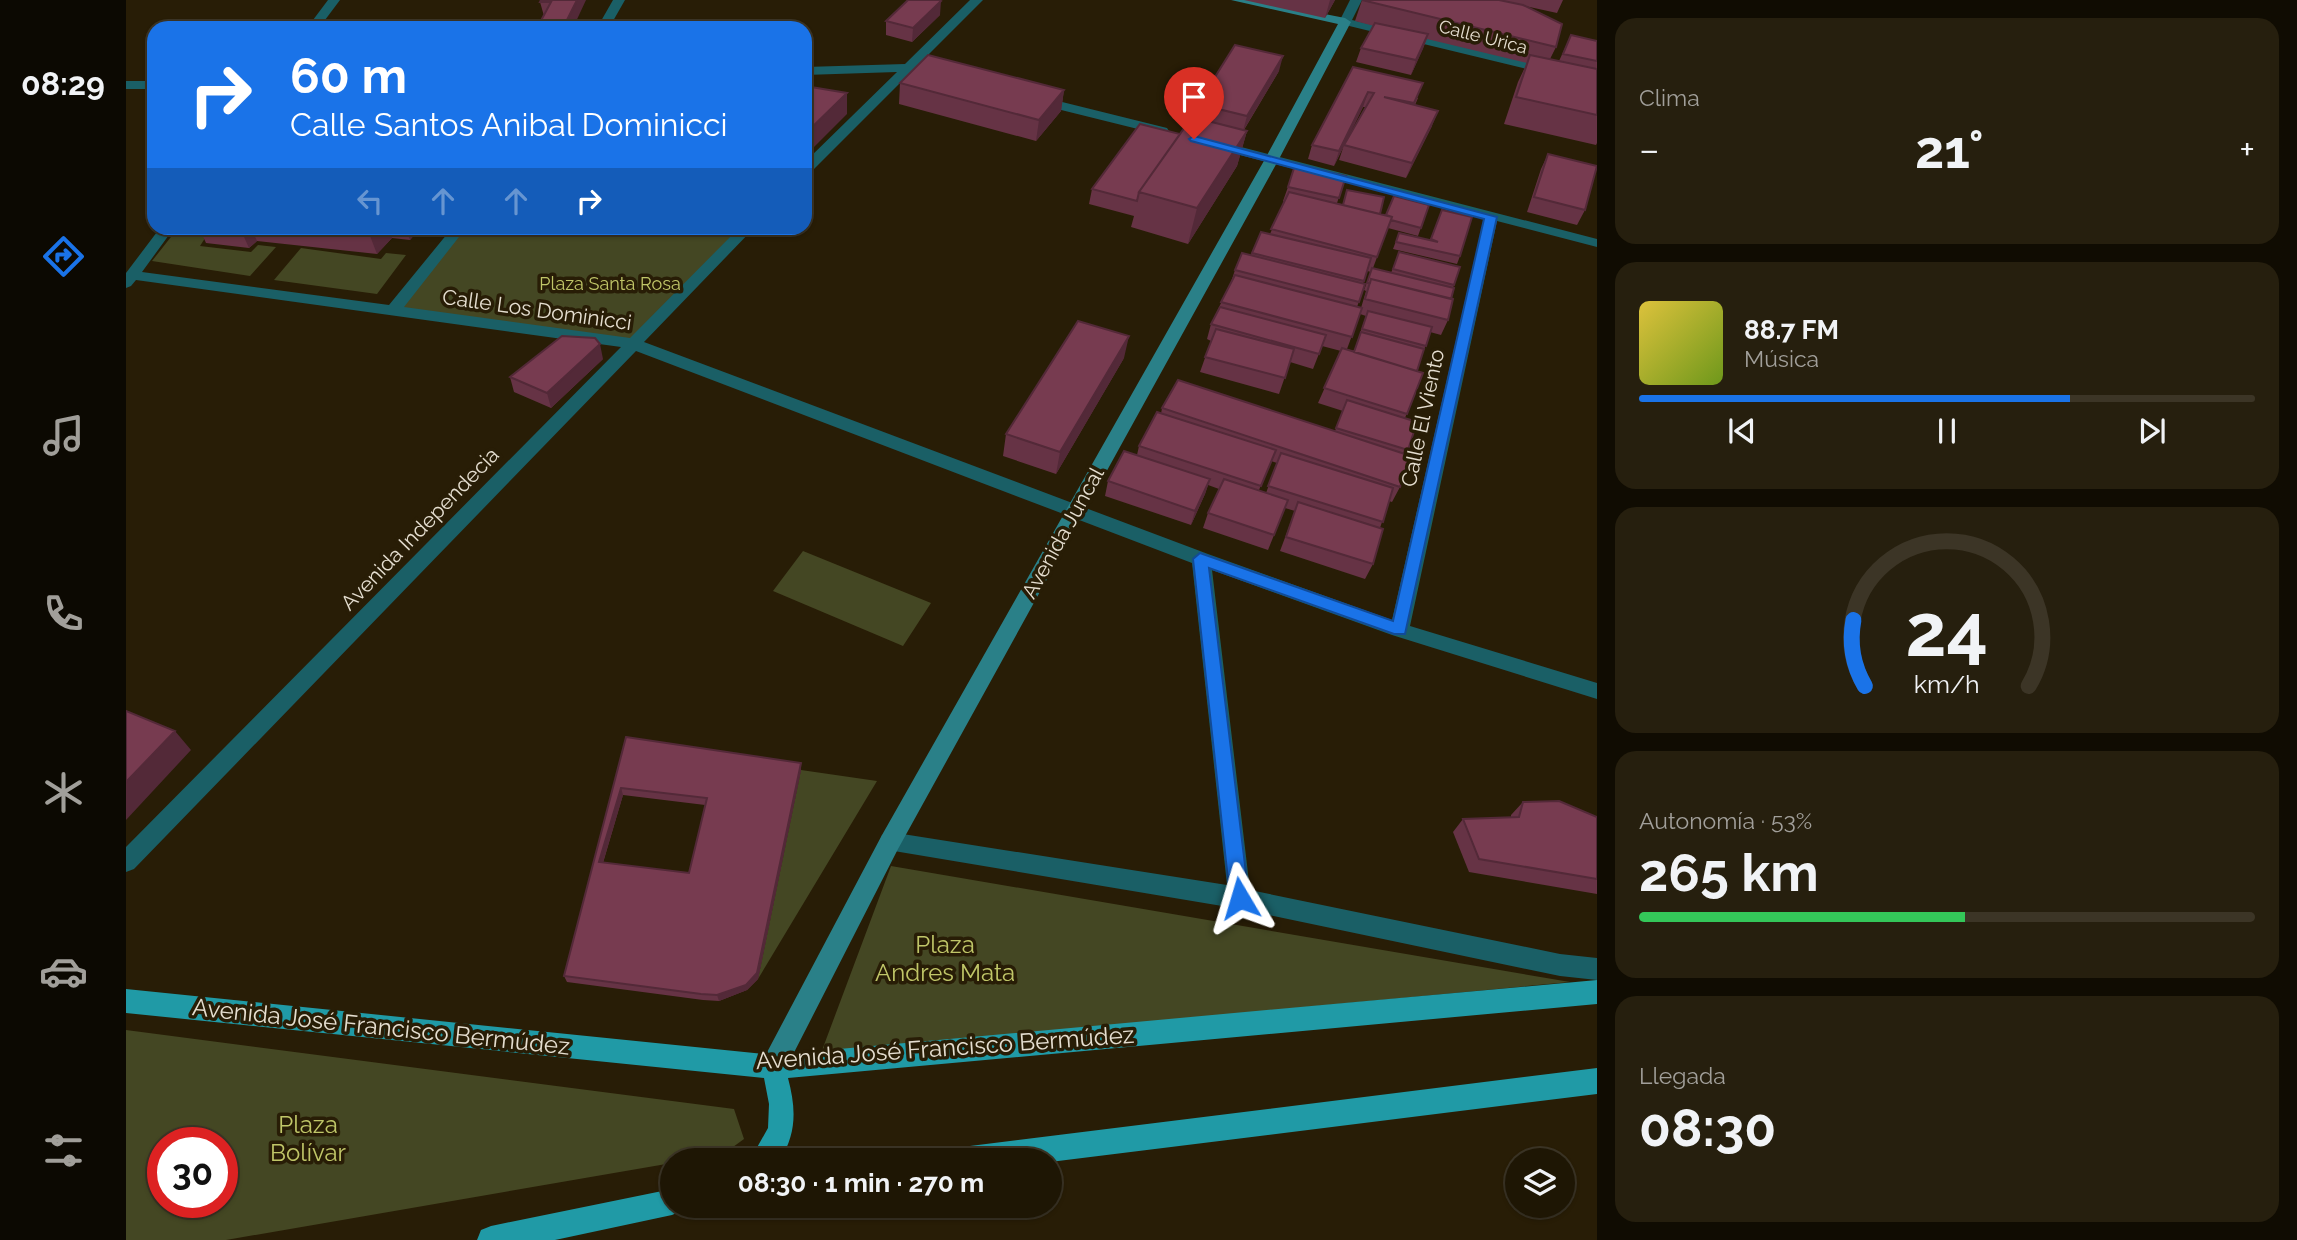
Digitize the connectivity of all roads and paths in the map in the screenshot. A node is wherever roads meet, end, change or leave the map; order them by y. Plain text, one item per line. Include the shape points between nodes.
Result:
1 (334, 0) edge
2 (619, 0) edge
3 (976, 0) edge
4 (1237, 0) edge
5 (1356, 0) edge
6 (318, 21) edge
7 (607, 21) edge
8 (1345, 22) junction
9 (909, 68) junction
10 (812, 71) edge
11 (949, 78) edge
12 (1597, 82) edge
13 (126, 85) edge
14 (147, 85) edge
15 (1030, 98) edge
16 (1178, 135) edge
17 (1205, 142) edge
18 (1272, 159) junction
19 (812, 163) edge
20 (1491, 217) junction
21 (162, 235) edge
22 (453, 235) edge
23 (740, 235) edge
24 (1597, 243) edge
25 (130, 280) edge
26 (394, 310) junction
27 (633, 344) junction
28 (1075, 512) junction
29 (1200, 559) junction
30 (1399, 630) junction
31 (1597, 691) edge
32 (890, 842) junction
33 (126, 862) edge
34 (1240, 898) junction
35 (1597, 970) edge
36 (1597, 992) edge
37 (126, 1002) edge
38 (774, 1067) junction
39 (1597, 1081) edge
40 (773, 1148) edge
41 (1058, 1148) edge
42 (660, 1205) edge
43 (491, 1240) edge

1 - 6 street
2 - 7 street
3 - 9 street
4 - 8 main road, Calle Urica
5 - 8 street, Avenida Juncal
8 - 12 street, Calle Urica
8 - 18 main road, Avenida Juncal
9 - 10 street
9 - 11 street
9 - 19 street
13 - 14 street
15 - 16 street
17 - 18 street
18 - 20 street
18 - 28 main road, Avenida Juncal
20 - 24 street
20 - 30 street, Calle El Viento
21 - 25 street
22 - 26 street
23 - 27 street, Avenida Independecia
25 - 26 street, Calle Los Dominicci
26 - 27 street, Calle Los Dominicci
27 - 28 street, Calle Los Dominicci
27 - 33 street, Avenida Independecia
28 - 29 street, Calle Los Dominicci
28 - 32 main road, Avenida Juncal
29 - 30 street, Calle Los Dominicci
29 - 34 street
30 - 31 street, Calle Los Dominicci
32 - 34 street
32 - 38 main road, Avenida Juncal
34 - 35 street
36 - 38 main road, Avenida José Francisco Bermúdez
37 - 38 main road, Avenida José Francisco Bermúdez
38 - 40 main road via 783,1102 782,1131
39 - 41 main road
42 - 43 main road

